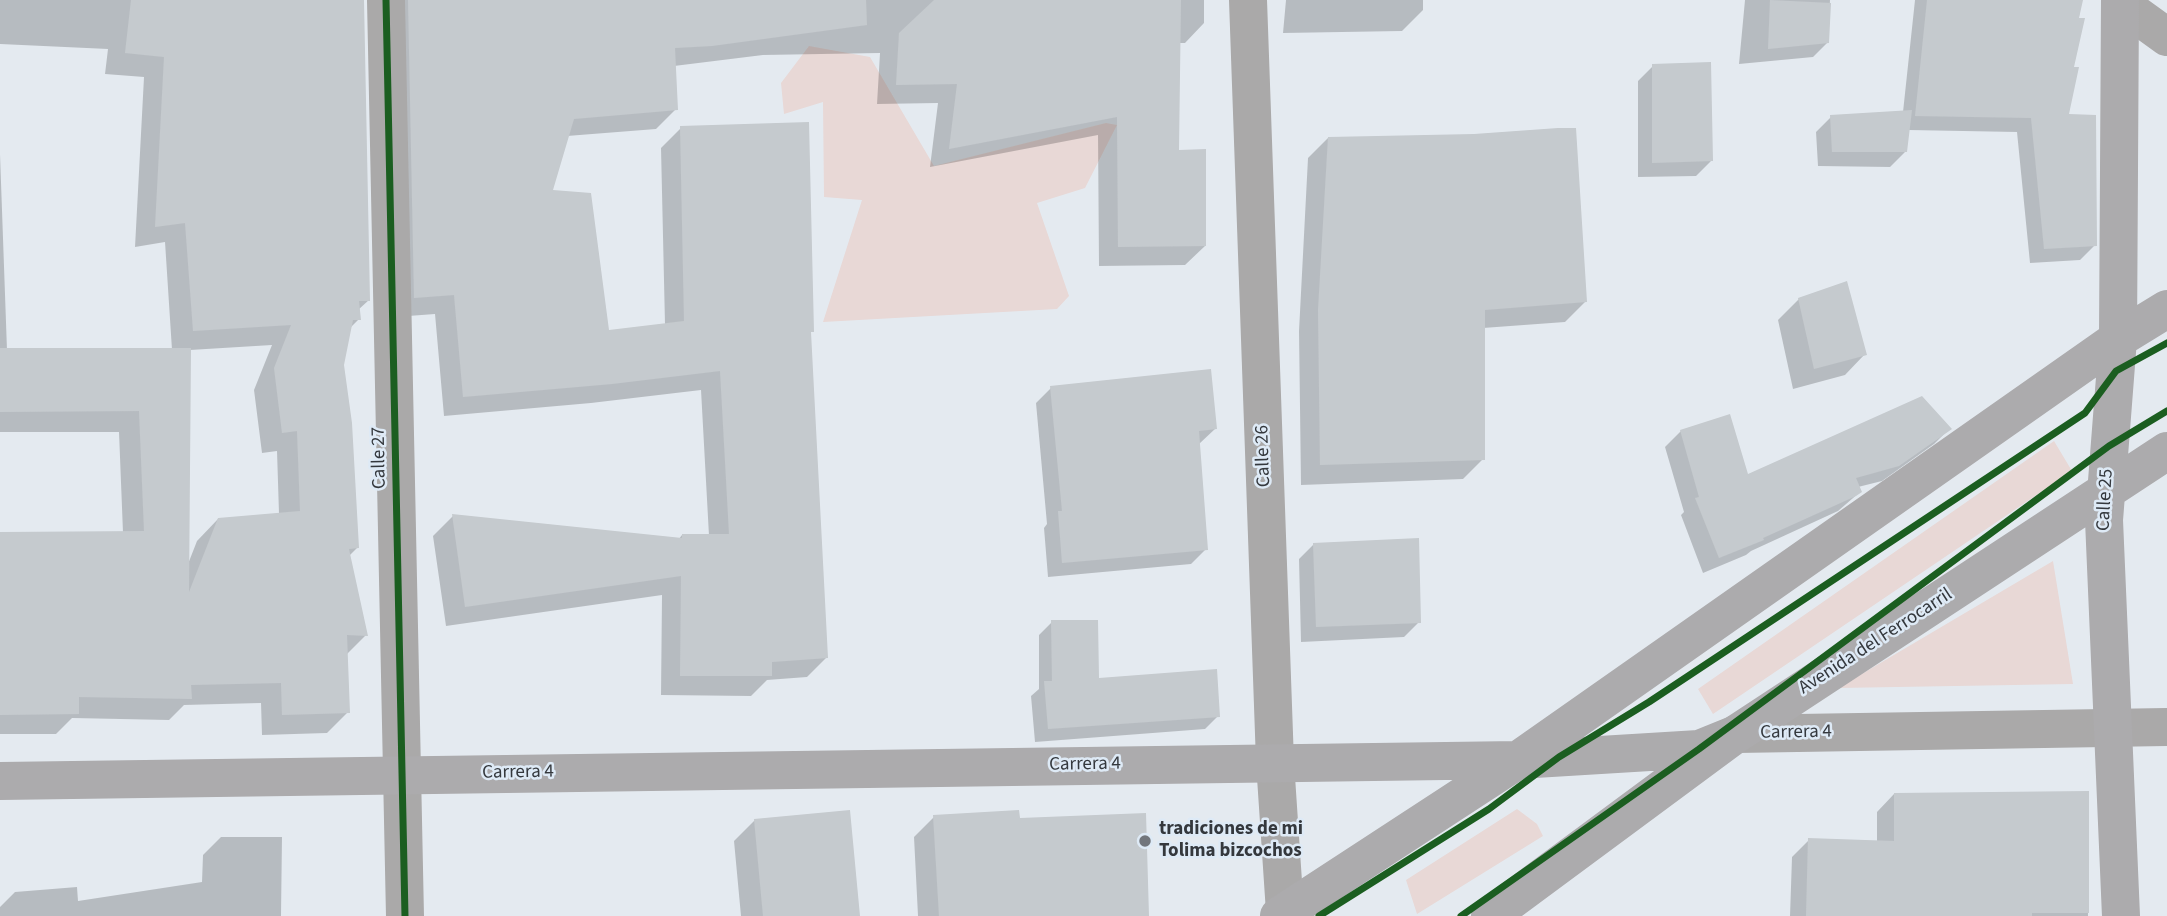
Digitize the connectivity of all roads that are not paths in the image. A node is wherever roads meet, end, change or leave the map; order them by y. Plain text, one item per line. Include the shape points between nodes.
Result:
1 (386, 0) edge
2 (1248, 0) edge
3 (2120, 1) edge
4 (2167, 37) edge
5 (2167, 309) edge
6 (2118, 339) junction
7 (2167, 451) edge
8 (2107, 490) junction
9 (2111, 727) junction
10 (2167, 727) edge
11 (1736, 734) junction
12 (1518, 760) junction
13 (1275, 762) junction
14 (402, 775) junction
15 (0, 781) edge
16 (1282, 914) edge
17 (405, 916) edge
18 (1490, 916) edge
19 (2121, 916) edge

1 - 14 street, Calle 27
2 - 13 street, Calle 26
3 - 4 street
3 - 6 main road, Calle 25
5 - 6 main road
6 - 8 main road, Calle 25
6 - 12 main road
7 - 8 main road, Avenida del Ferrocarril
8 - 9 main road, Calle 25 via 2104,520
8 - 11 main road, Avenida del Ferrocarril
9 - 10 street, Carrera 4
9 - 11 street, Carrera 4
9 - 19 main road, Calle 25
11 - 12 main road, Carrera 4 via 1699,749
11 - 18 main road, Avenida del Ferrocarril
12 - 13 main road, Carrera 4
12 - 16 main road
13 - 14 main road, Carrera 4
13 - 16 street, Calle 26
14 - 15 main road, Carrera 4
14 - 17 street, Calle 27

